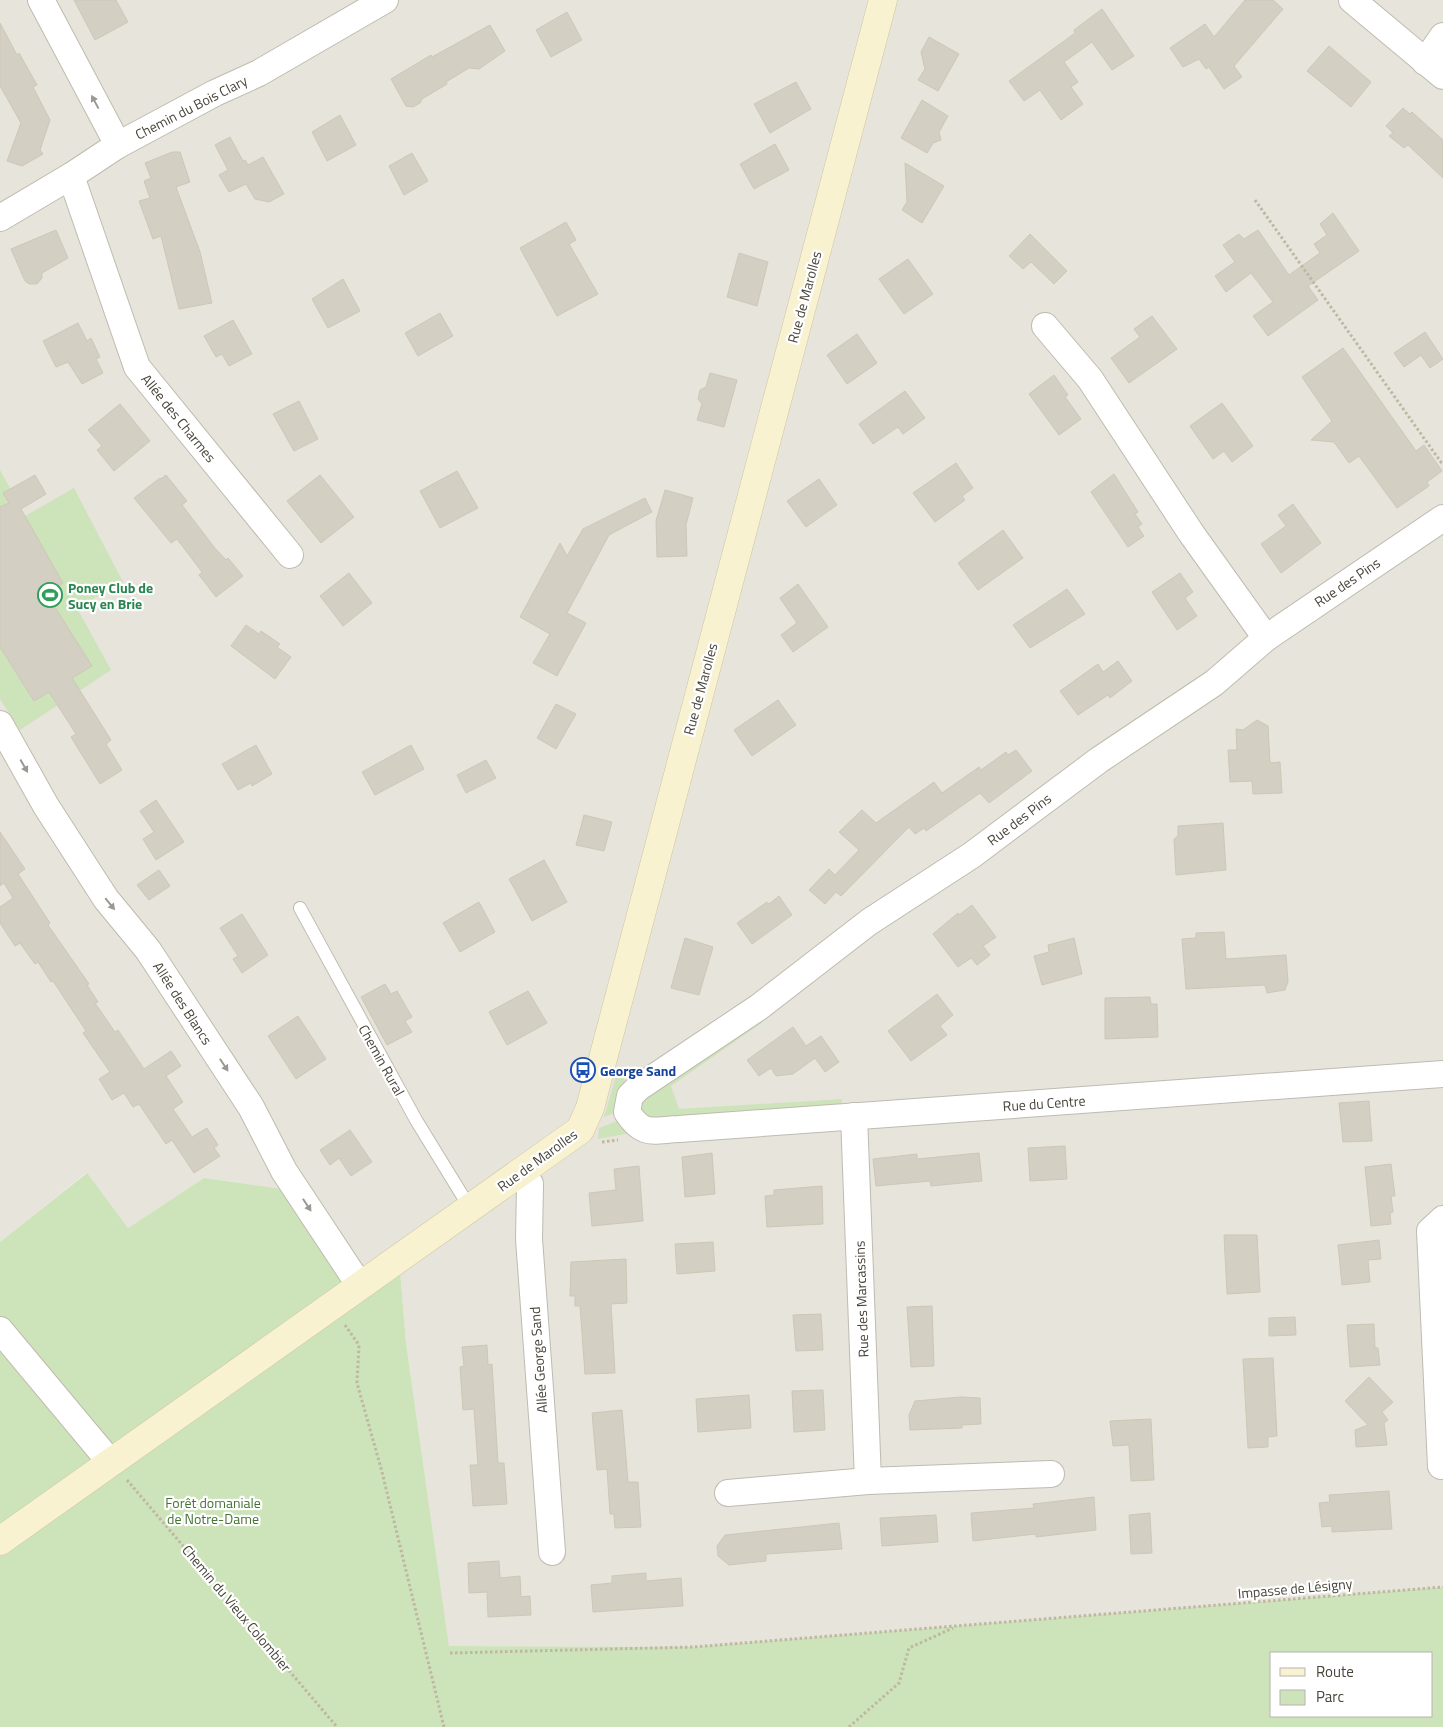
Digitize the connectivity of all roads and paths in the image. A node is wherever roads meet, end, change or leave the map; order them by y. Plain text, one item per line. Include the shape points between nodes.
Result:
1 (41, 0) edge
2 (385, 0) edge
3 (883, 0) edge
4 (1352, 0) edge
5 (1443, 36) edge
6 (1434, 69) edge
7 (118, 145) junction
8 (71, 176) junction
9 (1255, 200) dead end
10 (0, 218) edge
11 (1045, 326) dead end
12 (1443, 465) edge
13 (1443, 518) edge
14 (290, 556) dead end
15 (1266, 638) junction
16 (0, 724) edge
17 (300, 908) dead end
18 (1443, 1074) edge
19 (854, 1116) junction
20 (634, 1135) junction
21 (594, 1143) dead end
22 (520, 1172) junction
23 (470, 1208) junction
24 (1443, 1219) edge
25 (366, 1281) junction
26 (331, 1306) junction
27 (0, 1330) edge
28 (112, 1463) junction
29 (1441, 1466) dead end
30 (1050, 1474) dead end
31 (868, 1481) junction
32 (728, 1493) dead end
33 (0, 1541) edge
34 (552, 1552) dead end
35 (1443, 1587) edge
36 (957, 1626) junction
37 (450, 1653) dead end
38 (337, 1727) edge
39 (444, 1727) edge
40 (849, 1727) edge

7 -> 1 street
2 - 7 street, Chemin du Bois Clary via 259,73 215,92
3 - 22 street, Rue de Marolles via 590,1108 580,1130
4 - 6 street
5 - 6 street
7 - 8 street, Chemin du Bois Clary
8 - 10 street, Chemin du Bois Clary
8 - 14 street, Allée des Charmes via 137,367
9 - 12 path
11 - 15 street via 1090,379 1191,533
13 - 15 street, Rue des Pins
15 - 20 street, Rue des Pins via 1214,683 1099,760 972,855 869,922 760,1007 638,1088 630,1096 628,1112 636,1126
16 -> 25 street, Allée des Blancs via 46,806 106,899 148,950 251,1107 284,1171
17 - 23 lane, Chemin Rural via 416,1120
18 - 19 street, Rue du Centre
19 - 20 street, Rue du Centre
19 - 31 street, Rue des Marcassins
20 - 21 path
22 - 23 street, Rue de Marolles
22 - 34 street, Allée George Sand via 530,1184 529,1239
23 - 25 street, Rue de Marolles
24 - 29 street via 1430,1231
25 - 26 street, Rue de Marolles
26 - 28 street, Rue de Marolles
26 - 39 path via 359,1344 357,1383
27 - 28 street
28 - 33 street, Rue de Marolles
28 - 38 path, Chemin du Vieux Colombier
30 - 31 street
31 - 32 street
35 - 36 path, Impasse de Lésigny
36 - 37 path, Impasse de Lésigny via 693,1647
36 - 40 path via 909,1648 899,1683

